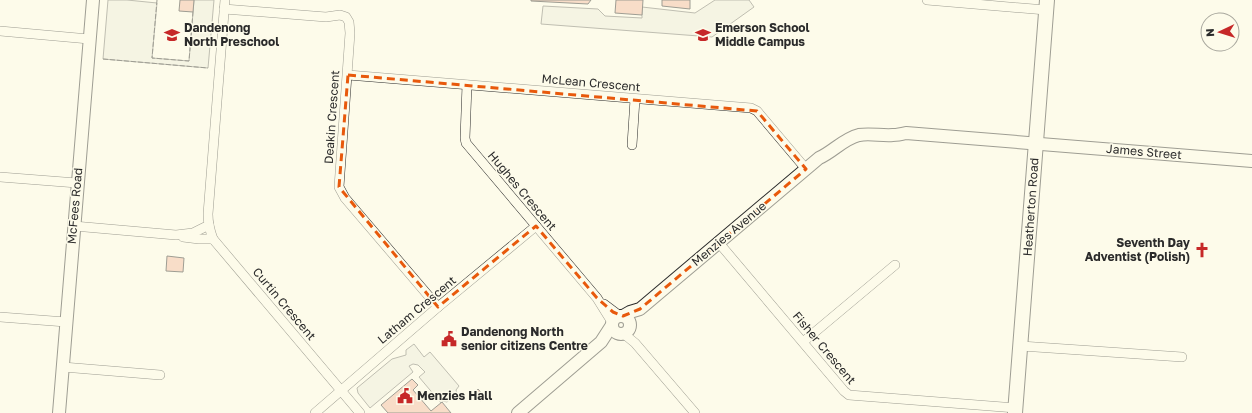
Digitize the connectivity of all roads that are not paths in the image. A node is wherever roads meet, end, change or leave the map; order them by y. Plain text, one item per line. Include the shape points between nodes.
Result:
1 (93, 0) edge
2 (927, 0) edge
3 (224, 4) edge
4 (1046, 5) edge
5 (0, 31) edge
6 (89, 39) junction
7 (348, 74) junction
8 (467, 85) junction
9 (635, 99) junction
10 (1036, 143) junction
11 (632, 145) dead end
12 (1252, 161) edge
13 (806, 169) junction
14 (0, 177) edge
15 (77, 183) junction
16 (209, 225) junction
17 (74, 226) junction
18 (536, 226) junction
19 (176, 235) junction
20 (213, 239) junction
21 (718, 243) junction
22 (895, 265) dead end
23 (438, 307) junction
24 (0, 317) edge
25 (66, 322) junction
26 (621, 325) junction
27 (803, 342) junction
28 (1021, 346) junction
29 (1182, 357) dead end
30 (63, 367) junction
31 (160, 375) dead end
32 (341, 391) junction
33 (1016, 410) edge
34 (523, 411) edge
35 (59, 413) edge
36 (315, 413) edge
37 (360, 413) edge
38 (695, 413) edge

1 - 6 street, McFees Road
2 - 4 street
3 - 7 street, Deakin Crescent via 326,17 344,15 350,28
3 - 16 street
4 - 10 main road, Heatherton Road
5 - 6 street
6 - 15 street, McFees Road
7 - 8 street, McLean Crescent
7 - 23 street, Deakin Crescent via 339,187
8 - 9 street, McLean Crescent
8 - 18 street, Hughes Crescent via 466,143
9 - 11 street
9 - 13 street, McLean Crescent via 751,108 760,114
10 - 12 street, James Street
10 - 13 street, Menzies Avenue via 906,133 866,134 844,141
10 - 28 main road, Heatherton Road
13 - 21 street, Menzies Avenue
14 - 15 street
15 - 17 street, McFees Road
16 - 19 street via 193,232
16 - 20 street
17 - 19 street
17 - 25 street, McFees Road
18 - 23 street, Latham Crescent
18 - 26 street, Hughes Crescent
19 - 20 street via 183,238
20 - 32 street, Curtin Crescent
21 - 26 street, Menzies Avenue via 640,309 630,312
21 - 27 street, Fisher Crescent
22 - 27 street
23 - 32 street, Latham Crescent
24 - 25 street
25 - 30 street, McFees Road
26 - 34 street, Menzies Avenue via 612,339 601,342
26 - 38 street, Hughes Crescent
27 - 33 street, Fisher Crescent via 849,395
28 - 29 street
28 - 33 main road, Heatherton Road
30 - 31 street
30 - 35 street, McFees Road
32 - 36 street, Latham Crescent
32 - 37 street, Curtin Crescent

